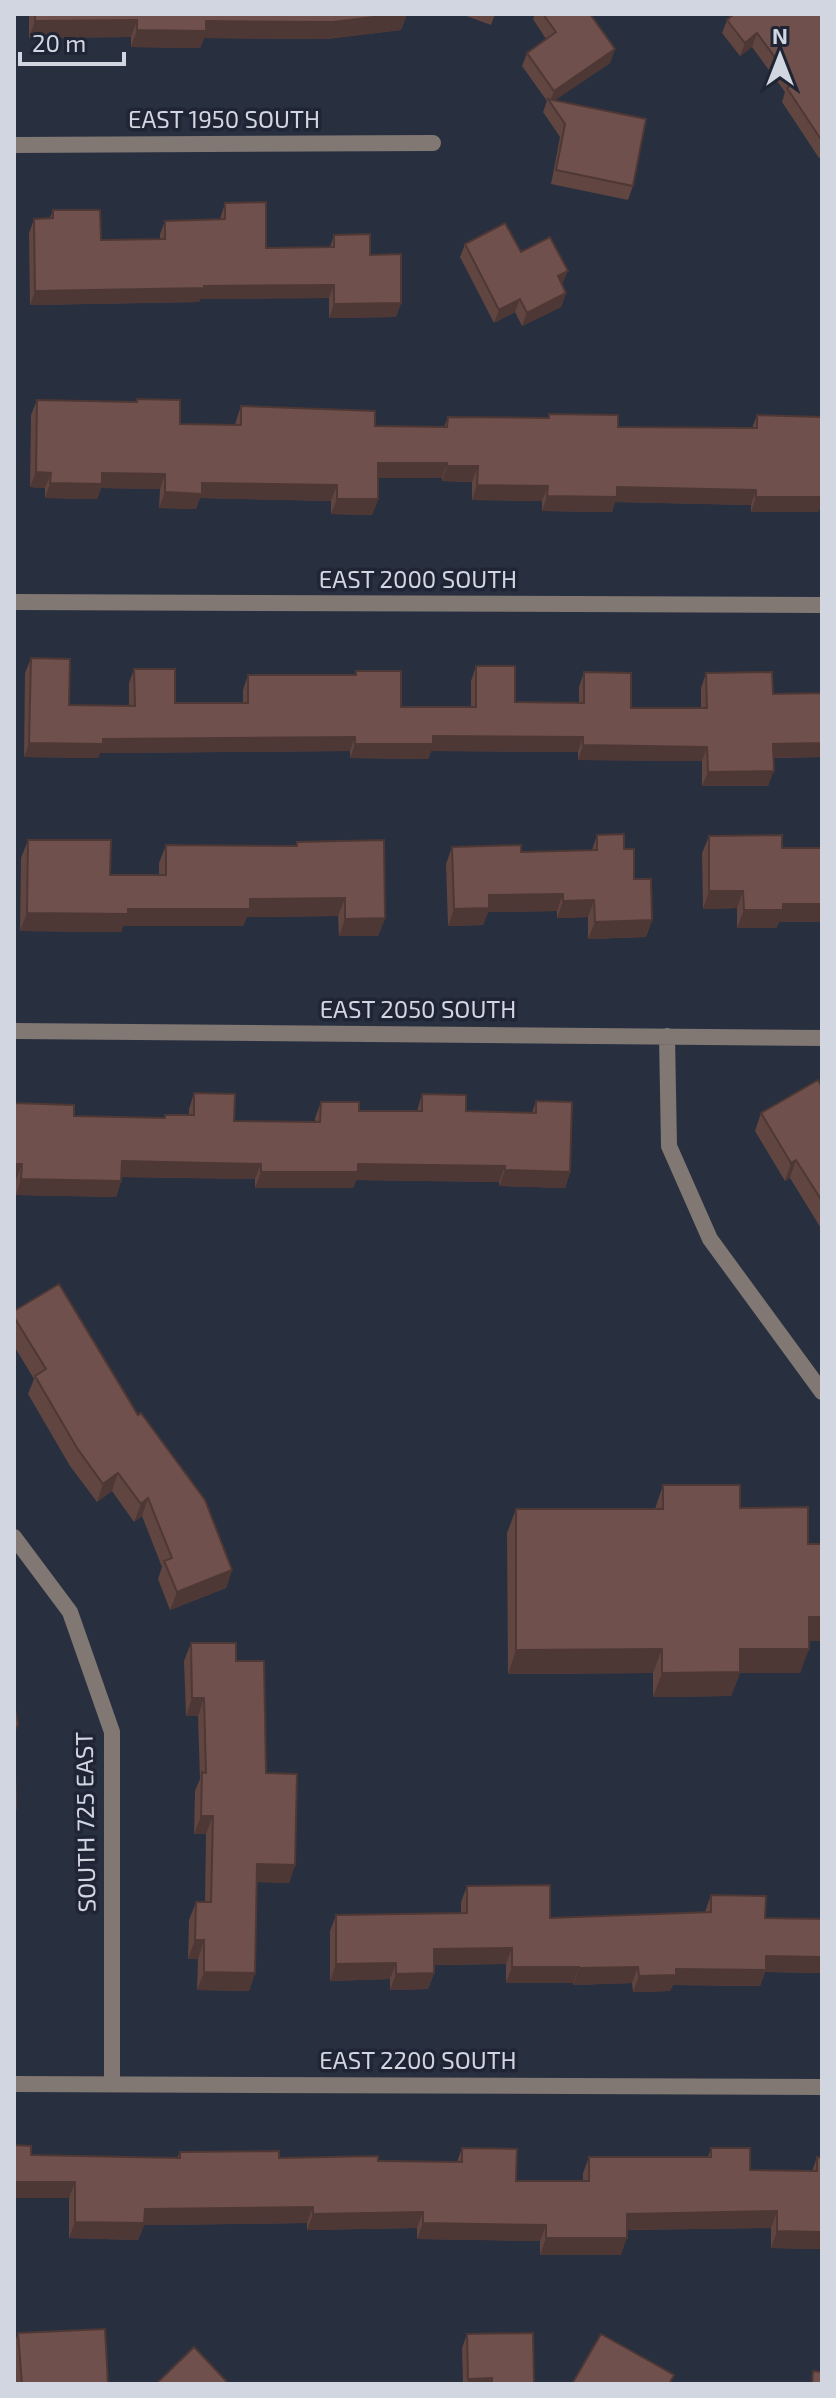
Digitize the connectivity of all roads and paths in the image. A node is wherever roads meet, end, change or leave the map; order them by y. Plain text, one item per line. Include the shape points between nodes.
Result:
1 (433, 143) dead end
2 (14, 145) edge
3 (14, 602) edge
4 (822, 605) edge
5 (14, 1031) edge
6 (667, 1036) junction
7 (822, 1038) edge
8 (822, 1392) edge
9 (14, 1537) edge
10 (14, 2084) edge
11 (112, 2084) junction
12 (822, 2087) edge

1 - 2 street, EAST 1950 SOUTH
3 - 4 street, EAST 2000 SOUTH
5 - 6 street, EAST 2050 SOUTH
6 - 7 street, EAST 2050 SOUTH
6 - 8 street via 669,1146 710,1239
9 - 11 street, SOUTH 725 EAST via 70,1612 112,1732
10 - 11 street, EAST 2200 SOUTH
11 - 12 street, EAST 2200 SOUTH

